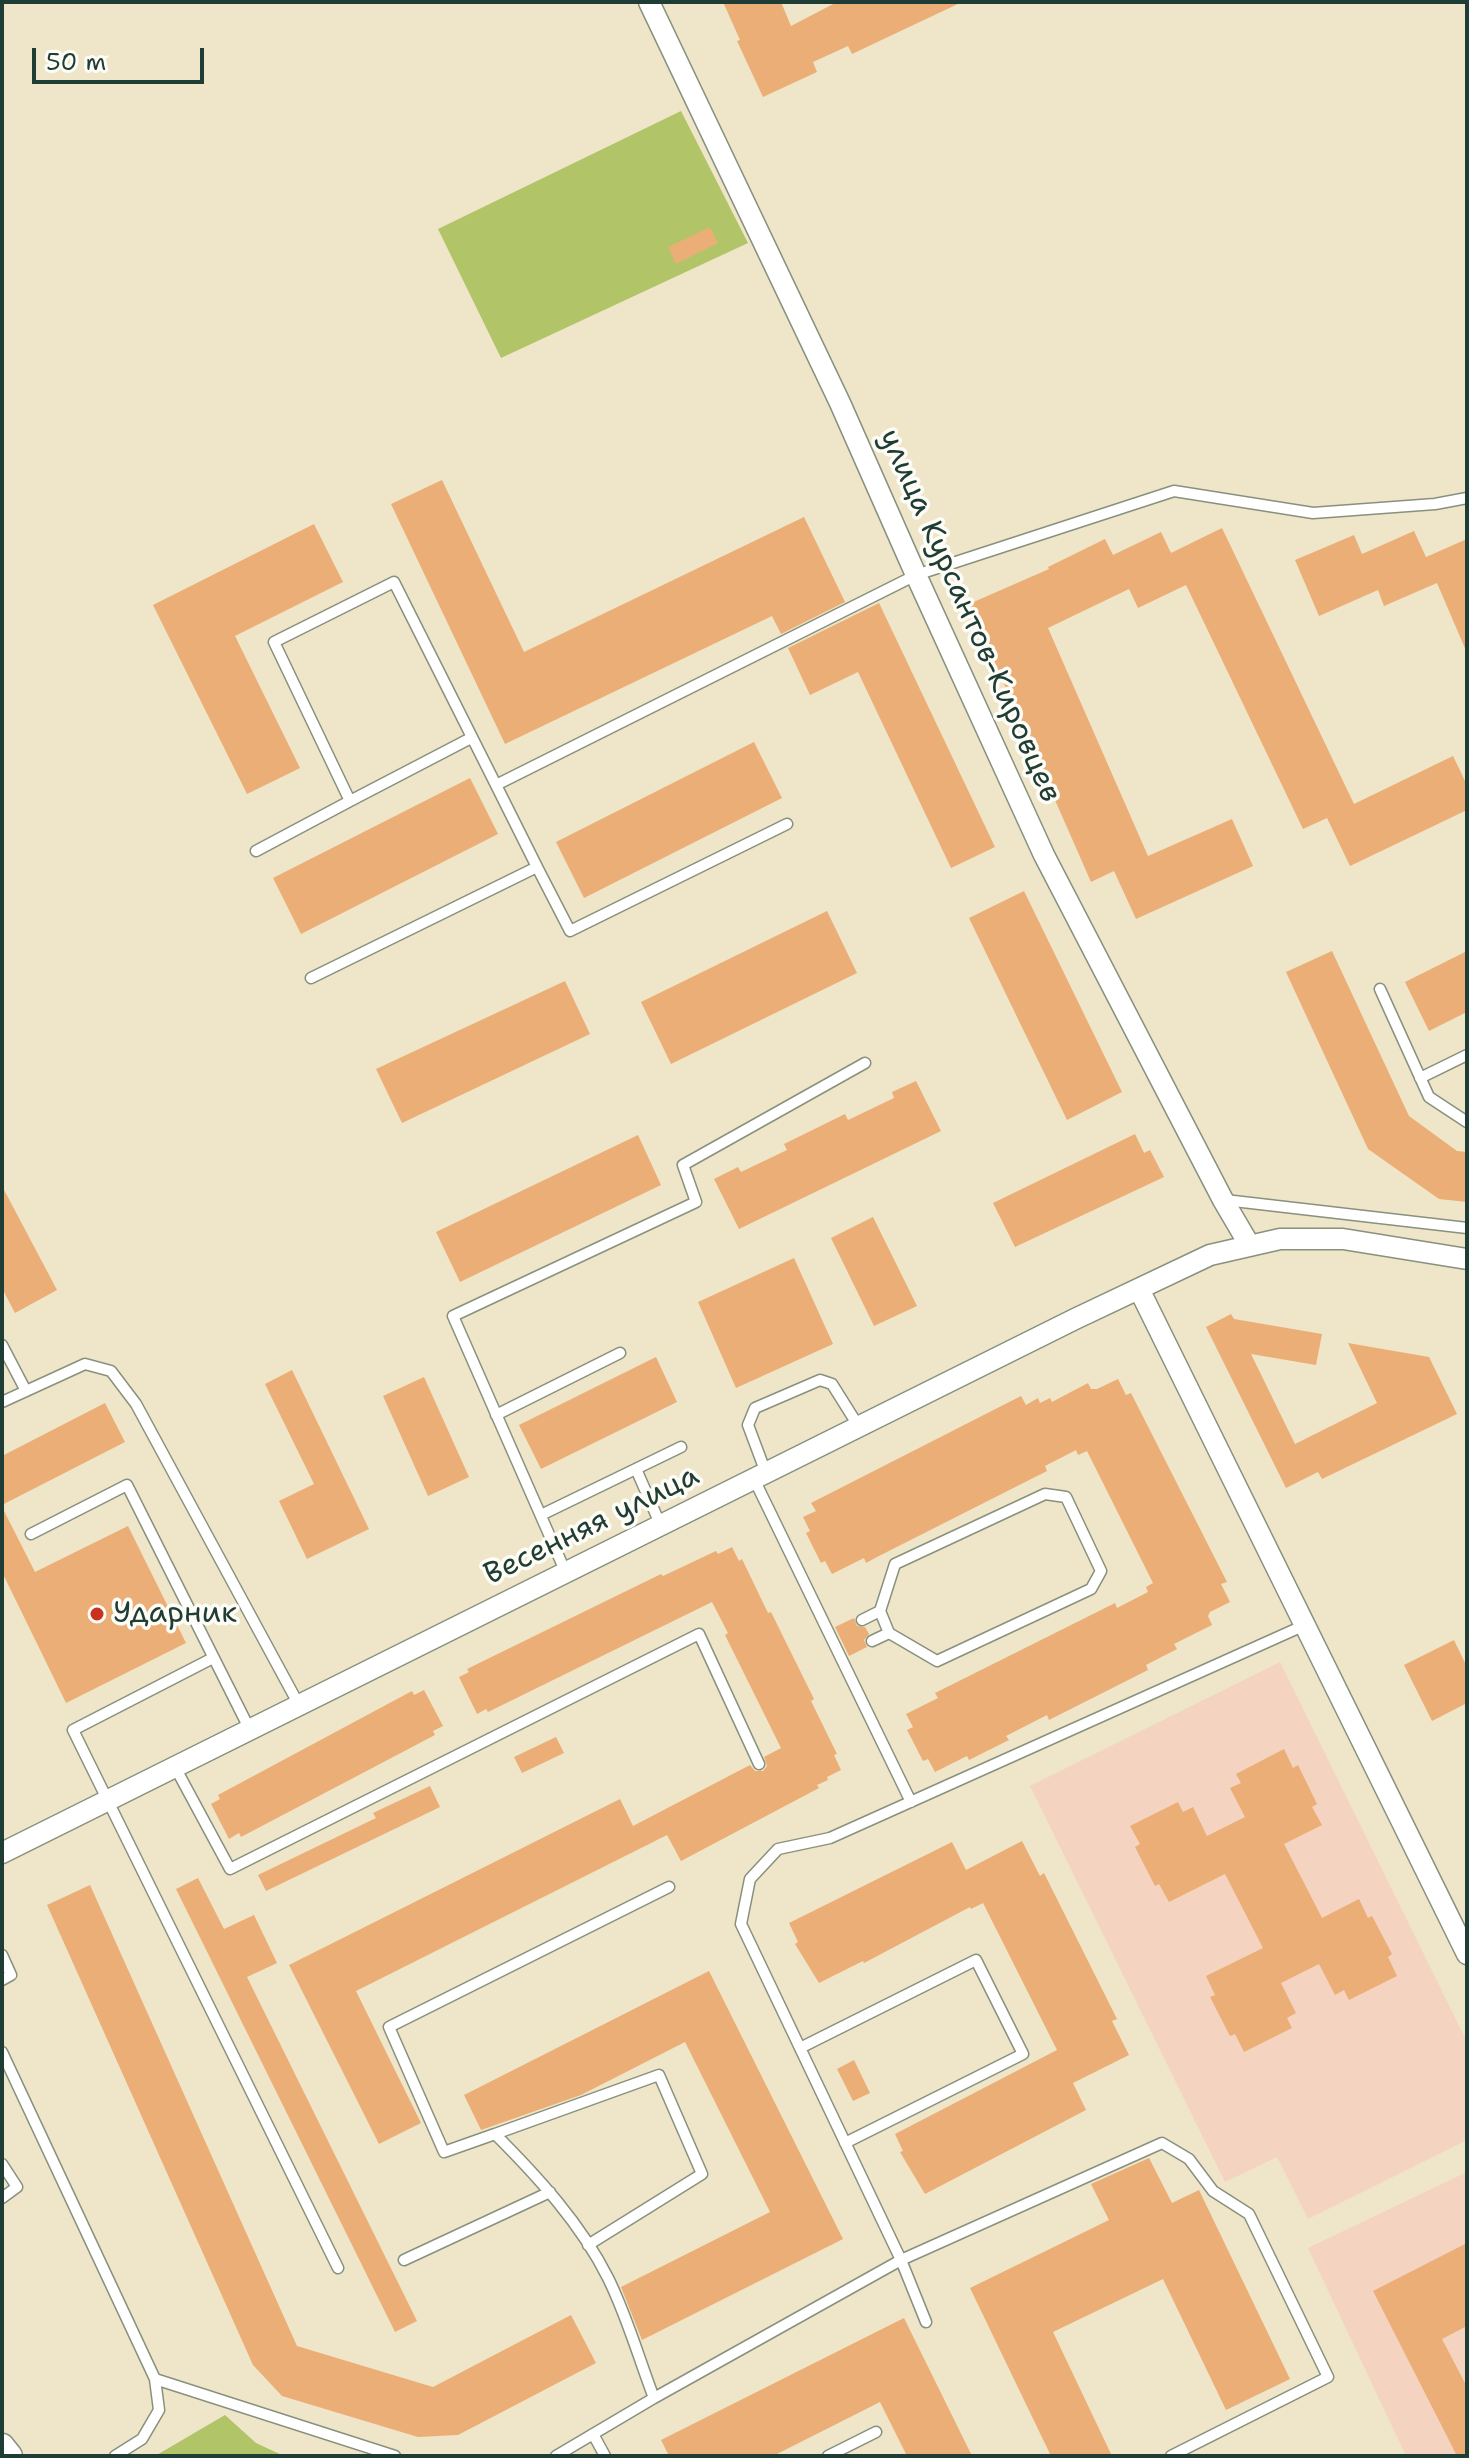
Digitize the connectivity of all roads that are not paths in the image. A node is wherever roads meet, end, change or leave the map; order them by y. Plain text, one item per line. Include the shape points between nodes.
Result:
1 (649, 2) edge
2 (1467, 498) edge
3 (916, 575) junction
4 (471, 738) junction
5 (496, 785) junction
6 (350, 801) junction
7 (787, 824) dead end
8 (256, 851) dead end
9 (537, 867) junction
10 (311, 978) dead end
11 (1380, 989) dead end
12 (1467, 1055) edge
13 (865, 1063) dead end
14 (1420, 1078) junction
15 (1467, 1122) edge
16 (1223, 1200) junction
17 (1467, 1228) edge
18 (1250, 1246) junction
19 (1467, 1259) edge
20 (1139, 1289) junction
21 (2, 1345) edge
22 (620, 1353) dead end
23 (26, 1391) junction
24 (2, 1402) edge
25 (496, 1415) junction
26 (859, 1427) junction
27 (681, 1447) dead end
28 (636, 1469) junction
29 (760, 1476) junction
30 (541, 1515) junction
31 (661, 1526) junction
32 (31, 1534) dead end
33 (566, 1573) junction
34 (880, 1611) junction
35 (862, 1620) dead end
36 (1305, 1625) junction
37 (889, 1633) junction
38 (872, 1641) dead end
39 (213, 1658) junction
40 (299, 1705) junction
41 (250, 1730) junction
42 (759, 1764) dead end
43 (175, 1767) junction
44 (108, 1801) junction
45 (911, 1802) junction
46 (2, 1853) edge
47 (669, 1887) dead end
48 (1467, 1954) edge
49 (2, 1955) edge
50 (2, 1980) edge
51 (800, 2048) junction
52 (2, 2052) edge
53 (495, 2134) junction
54 (845, 2143) junction
55 (2, 2164) edge
56 (550, 2192) junction
57 (2, 2198) edge
58 (588, 2245) junction
59 (404, 2260) dead end
60 (901, 2260) junction
61 (338, 2268) dead end
62 (926, 2322) dead end
63 (155, 2379) junction
64 (654, 2398) junction
65 (876, 2432) dead end
66 (593, 2434) junction
67 (2, 2446) edge
68 (10, 2456) edge
69 (115, 2456) edge
70 (395, 2456) edge
71 (556, 2456) edge
72 (605, 2456) edge
73 (828, 2456) edge
74 (1171, 2456) edge

1 - 3 street, улица Курсантов-Кировцев
2 - 3 lane via 1313,513 1174,491
3 - 5 lane
3 - 16 street, улица Курсантов-Кировцев via 1044,855
4 - 5 lane
4 - 6 lane
4 - 6 lane via 394,582 274,642
5 - 9 lane
6 - 8 lane
7 - 9 lane via 570,931
9 - 10 lane
11 - 14 lane
12 - 14 lane
13 - 25 lane via 683,1165 696,1202 453,1316
14 - 15 lane via 1429,1097
16 - 17 lane
16 - 18 street, улица Курсантов-Кировцев
18 - 19 street via 1280,1239 1343,1239
18 - 20 street, Весенняя улица via 1210,1255
20 - 26 street, Весенняя улица
20 - 36 street
21 - 23 lane
22 - 25 lane
23 - 24 lane
23 - 40 lane via 85,1364 111,1371 136,1404
25 - 30 lane
26 - 29 street, Весенняя улица
26 - 29 lane via 832,1384 820,1380 755,1408 748,1425
27 - 28 lane
28 - 30 lane
28 - 31 lane
29 - 31 street, Весенняя улица
29 - 45 lane
30 - 33 lane
31 - 33 street, Весенняя улица
32 - 39 lane via 127,1485
33 - 40 street, Весенняя улица
34 - 35 lane
34 - 37 lane
34 - 37 lane via 895,1564 1045,1494 1066,1497 1101,1571 1091,1589 937,1661
36 - 45 lane
36 - 48 street
37 - 38 lane
39 - 41 lane
39 - 44 lane via 73,1730
40 - 41 street, Весенняя улица
41 - 43 street, Весенняя улица
42 - 43 lane via 699,1634 230,1869
43 - 44 street, Весенняя улица
44 - 46 street, Весенняя улица
44 - 61 lane
45 - 51 lane via 830,1838 778,1849 750,1879 741,1924
47 - 53 lane via 389,2027 444,2152
49 - 50 lane via 11,1975
51 - 54 lane
51 - 54 lane via 976,1960 1023,2054
52 - 63 lane
53 - 56 lane
53 - 58 lane via 659,2075 702,2174
54 - 60 lane
55 - 57 lane via 17,2187
56 - 58 lane
56 - 59 lane
58 - 64 lane via 608,2278
60 - 62 lane
60 - 64 lane
60 - 74 lane via 1162,2143 1189,2159 1213,2191 1249,2214 1328,2377
63 - 69 lane via 159,2410 142,2439
63 - 70 lane
64 - 66 lane
65 - 73 lane
66 - 71 lane
66 - 72 lane
67 - 68 street

